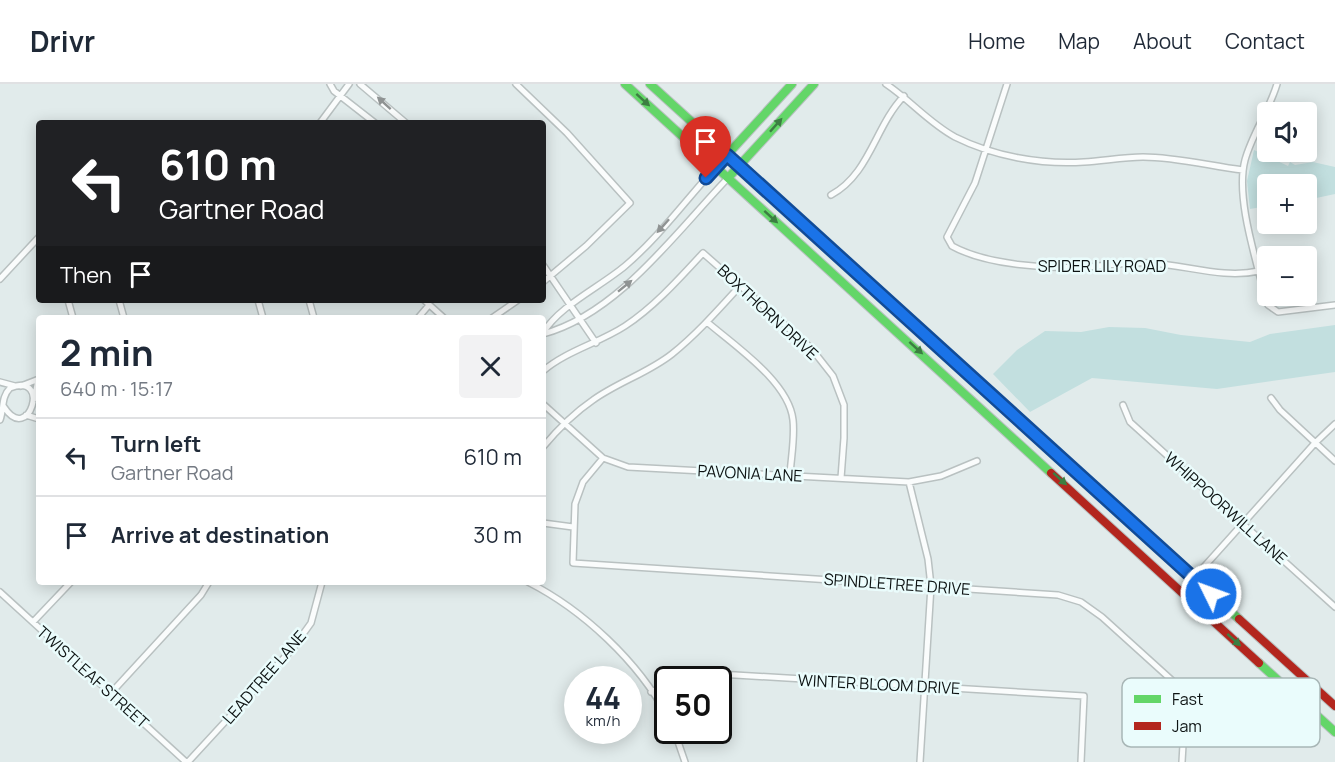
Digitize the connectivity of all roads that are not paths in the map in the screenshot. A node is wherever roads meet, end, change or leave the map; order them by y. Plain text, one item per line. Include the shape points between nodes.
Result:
1 (330, 84) edge
2 (349, 84) edge
3 (360, 84) edge
4 (516, 84) edge
5 (625, 84) edge
6 (650, 84) edge
7 (792, 84) edge
8 (814, 84) edge
9 (886, 84) edge
10 (896, 84) edge
11 (1007, 84) edge
12 (1277, 84) edge
13 (341, 96) junction
14 (904, 96) junction
15 (322, 120) edge
16 (371, 120) edge
17 (402, 120) edge
18 (987, 149) junction
19 (727, 155) junction
20 (739, 166) junction
21 (716, 167) junction
22 (1243, 170) junction
23 (728, 178) junction
24 (831, 195) dead end
25 (36, 243) edge
26 (1257, 262) edge
27 (546, 270) edge
28 (1257, 271) edge
29 (551, 277) junction
30 (0, 279) edge
31 (546, 280) edge
32 (740, 286) junction
33 (514, 303) edge
34 (429, 305) joint
35 (1335, 305) edge
36 (570, 306) junction
37 (1269, 306) edge
38 (421, 315) edge
39 (441, 315) edge
40 (496, 315) edge
41 (579, 318) junction
42 (707, 322) junction
43 (546, 329) edge
44 (546, 332) edge
45 (596, 344) junction
46 (546, 368) edge
47 (36, 380) edge
48 (0, 382) edge
49 (18, 386) junction
50 (0, 387) edge
51 (36, 390) edge
52 (4, 397) junction
53 (1271, 398) dead end
54 (34, 402) junction
55 (1123, 405) dead end
56 (4, 407) junction
57 (36, 407) edge
58 (546, 407) edge
59 (26, 415) junction
60 (16, 417) junction
61 (36, 418) edge
62 (0, 421) edge
63 (564, 423) junction
64 (1335, 424) edge
65 (1315, 443) junction
66 (546, 444) edge
67 (603, 458) junction
68 (977, 461) dead end
69 (1335, 461) edge
70 (790, 475) junction
71 (841, 478) junction
72 (909, 482) junction
73 (546, 523) edge
74 (1243, 523) junction
75 (573, 527) junction
76 (1194, 578) junction
77 (68, 585) edge
78 (207, 585) edge
79 (321, 585) edge
80 (534, 585) edge
81 (930, 586) junction
82 (0, 592) edge
83 (1335, 607) edge
84 (33, 622) junction
85 (732, 675) edge
86 (1169, 678) edge
87 (1276, 678) edge
88 (1304, 678) edge
89 (924, 686) junction
90 (654, 691) edge
91 (651, 692) junction
92 (1320, 692) edge
93 (111, 693) junction
94 (654, 696) edge
95 (1335, 706) edge
96 (1320, 718) edge
97 (1335, 732) edge
98 (679, 744) edge
99 (1183, 747) edge
100 (187, 762) edge
101 (685, 762) edge
102 (920, 762) edge
103 (1081, 762) edge
104 (1182, 762) edge

1 - 13 street
2 - 13 street
17 -> 3 street
4 - 29 street via 630,203
5 -> 21 main road
6 - 19 main road
7 - 19 main road
20 -> 8 main road
9 - 14 street
10 - 14 street
11 - 18 street
12 - 22 street via 1248,149
13 - 15 street
13 - 16 street
14 - 18 street via 942,129
14 - 24 street via 889,115 857,174
18 - 22 street via 1055,162 1149,157
18 - 28 street, SPIDER LILY ROAD via 974,187 947,237 955,248 1039,267 1142,262 1227,273
19 - 20 main road
19 - 21 main road
20 - 23 main road
20 - 76 main road
21 - 23 main road
21 -> 36 street via 640,252
22 - 26 street via 1242,197
41 -> 23 street via 634,279
23 -> 87 main road
25 - 30 street
27 - 29 street
29 - 31 street
29 - 36 street
32 - 42 street
32 - 45 street, BOXTHORN DRIVE via 703,253 662,296 626,326
32 - 71 street, BOXTHORN DRIVE via 811,348 833,376 844,405
33 - 40 street
34 - 38 street
34 - 39 street
35 - 37 street via 1278,312
36 - 41 street
36 - 43 street
41 - 44 street
41 - 45 street
42 - 63 street via 672,354 594,399
42 - 70 street via 768,375 789,400 794,421
45 - 46 street
47 - 49 street
48 - 49 street
49 - 52 street via 10,388
49 - 54 street via 30,391
50 - 52 street
51 - 54 street
52 - 56 street
53 - 65 street
54 - 57 street
54 - 59 street
55 - 74 street, WHIPPOORWILL LANE via 1130,422
56 - 60 street
56 - 62 street
58 - 63 street, PAVONIA LANE
59 - 60 street
59 - 61 street
60 - 62 street
63 - 66 street
63 - 67 street, PAVONIA LANE
64 - 65 street
65 - 69 street
65 - 74 street
67 - 70 street, PAVONIA LANE via 627,467
67 - 75 street via 584,482 575,504
68 - 72 street, PAVONIA LANE via 941,476
70 - 71 street, PAVONIA LANE
71 - 72 street, PAVONIA LANE
72 - 81 street via 928,559
73 - 75 street
74 - 76 street
74 - 83 street, WHIPPOORWILL LANE
75 - 81 street, SPINDLETREE DRIVE via 573,563
76 - 88 main road
77 - 84 street
78 - 93 street
79 - 100 street, LEADTREE LANE via 311,623 293,648
80 - 91 street via 577,612 607,638
81 - 86 street, SPINDLETREE DRIVE via 1058,595 1081,602
81 - 89 street
82 - 84 street, TWISTLEAF STREET
84 - 93 street, TWISTLEAF STREET
85 - 89 street, WINTER BLOOM DRIVE
89 - 102 street
89 - 103 street, WINTER BLOOM DRIVE via 1084,696
90 - 91 street
91 - 94 street
92 - 95 main road
93 - 100 street, TWISTLEAF STREET
96 -> 97 main road
98 - 101 street
99 - 104 street, SPINDLETREE DRIVE

